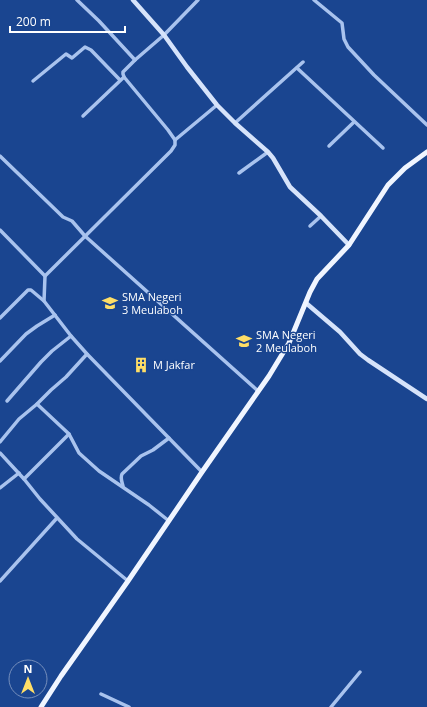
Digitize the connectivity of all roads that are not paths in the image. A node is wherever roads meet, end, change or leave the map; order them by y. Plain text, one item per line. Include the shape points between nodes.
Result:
1 (76, 0) edge
2 (133, 0) edge
3 (198, 0) edge
4 (314, 0) edge
5 (164, 35) junction
6 (135, 60) junction
7 (303, 62) dead end
8 (297, 68) junction
9 (124, 77) junction
10 (120, 80) junction
11 (33, 81) dead end
12 (217, 105) junction
13 (83, 116) dead end
14 (354, 122) junction
15 (235, 123) junction
16 (427, 125) edge
17 (174, 140) junction
18 (329, 146) dead end
19 (383, 148) dead end
20 (268, 152) junction
21 (427, 152) edge
22 (0, 156) edge
23 (239, 173) dead end
24 (321, 216) junction
25 (310, 226) dead end
26 (0, 230) edge
27 (85, 236) junction
28 (348, 245) junction
29 (45, 276) junction
30 (44, 302) junction
31 (306, 303) junction
32 (55, 315) junction
33 (0, 318) edge
34 (71, 336) junction
35 (87, 354) junction
36 (0, 361) edge
37 (258, 391) junction
38 (427, 400) edge
39 (7, 401) dead end
40 (37, 404) junction
41 (69, 434) junction
42 (169, 438) junction
43 (0, 442) edge
44 (0, 452) edge
45 (202, 472) junction
46 (18, 473) junction
47 (24, 479) junction
48 (123, 487) junction
49 (0, 488) edge
50 (57, 518) junction
51 (169, 521) junction
52 (0, 581) edge
53 (128, 581) junction
54 (360, 672) dead end
55 (101, 694) dead end
56 (41, 707) edge
57 (129, 707) edge
58 (331, 707) edge

1 - 6 street
2 - 5 street
3 - 5 street
4 - 16 street via 342,23 348,48
5 - 6 street
5 - 12 street
6 - 9 street via 123,72
7 - 8 street
8 - 14 street
8 - 15 street
9 - 10 street
9 - 17 street
10 - 11 street via 85,47 72,58 66,54
10 - 13 street
12 - 15 street
12 - 17 street
14 - 18 street
14 - 19 street
15 - 20 street
17 - 27 street via 175,145 171,151
20 - 23 street
20 - 24 street via 290,187
21 - 28 main road via 388,185
22 - 27 street via 64,217 72,221
24 - 25 street
24 - 28 street
26 - 29 street
27 - 29 street
27 - 37 street
28 - 31 main road via 317,279
29 - 30 street
30 - 32 street
30 - 33 street via 28,290
31 - 37 main road via 289,342
31 - 38 street via 340,332 360,354
32 - 34 street
32 - 36 street via 26,334
34 - 35 street
34 - 39 street via 41,362
35 - 40 street
35 - 42 street
37 - 45 main road
40 - 41 street
40 - 43 street via 18,419
41 - 47 street
41 - 48 street via 79,453 99,471
42 - 45 street
42 - 48 street via 141,456 122,474
44 - 46 street
45 - 51 main road
46 - 47 street
46 - 49 street
47 - 50 street
48 - 51 street
50 - 52 street
50 - 53 street via 77,539
51 - 53 main road
53 - 56 main road
54 - 58 street
55 - 57 street

